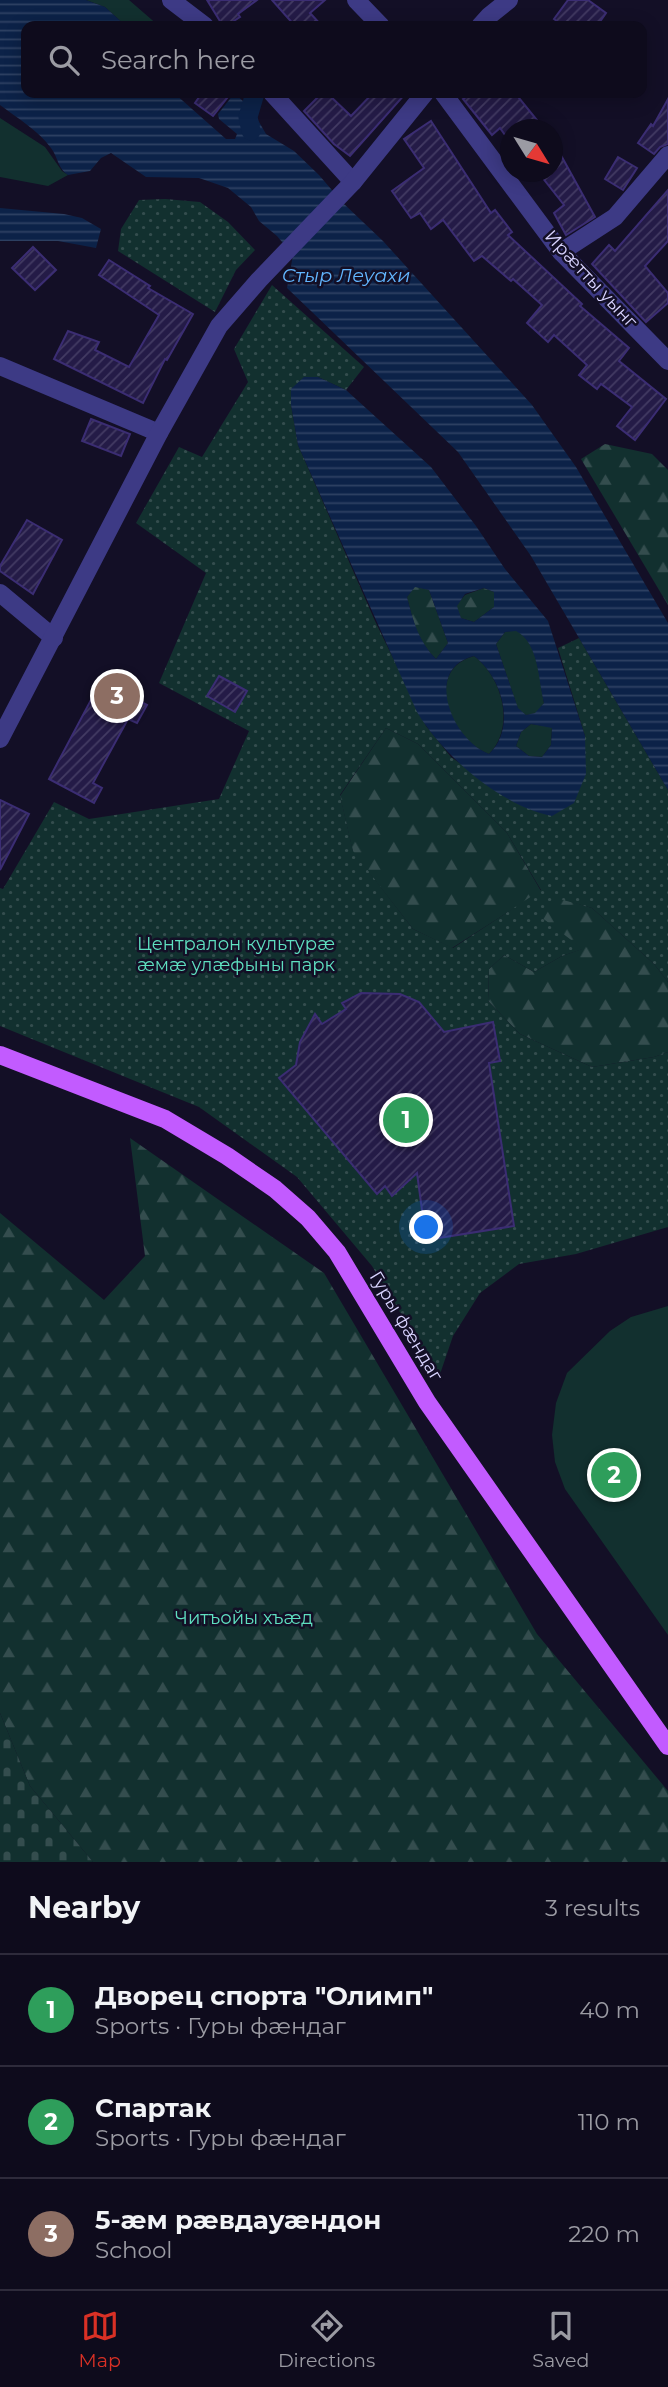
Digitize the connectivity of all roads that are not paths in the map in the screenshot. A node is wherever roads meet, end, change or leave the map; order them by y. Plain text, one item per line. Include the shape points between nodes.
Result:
1 (171, 0) edge
2 (356, 0) edge
3 (509, 0) edge
4 (198, 21) edge
5 (376, 21) edge
6 (484, 21) edge
7 (277, 98) edge
8 (421, 98) edge
9 (447, 98) edge
10 (668, 155) edge
11 (353, 182) junction
12 (562, 252) junction
13 (668, 361) edge
14 (0, 366) edge
15 (159, 433) junction
16 (0, 593) edge
17 (54, 638) junction
18 (0, 740) edge
19 (0, 1055) edge
20 (668, 1746) edge

1 - 4 street
2 - 5 street
3 - 6 street
7 - 11 street
8 - 11 street
9 - 12 street, Ирæтты уынг
10 - 12 street via 615,218
11 - 15 street via 219,326
12 - 13 street, Ирæтты уынг
14 - 15 street
15 - 17 street
16 - 17 street
17 - 18 street
19 - 20 main road, Гуры фӕндаг via 164,1119 228,1156 308,1218 337,1252 427,1402

